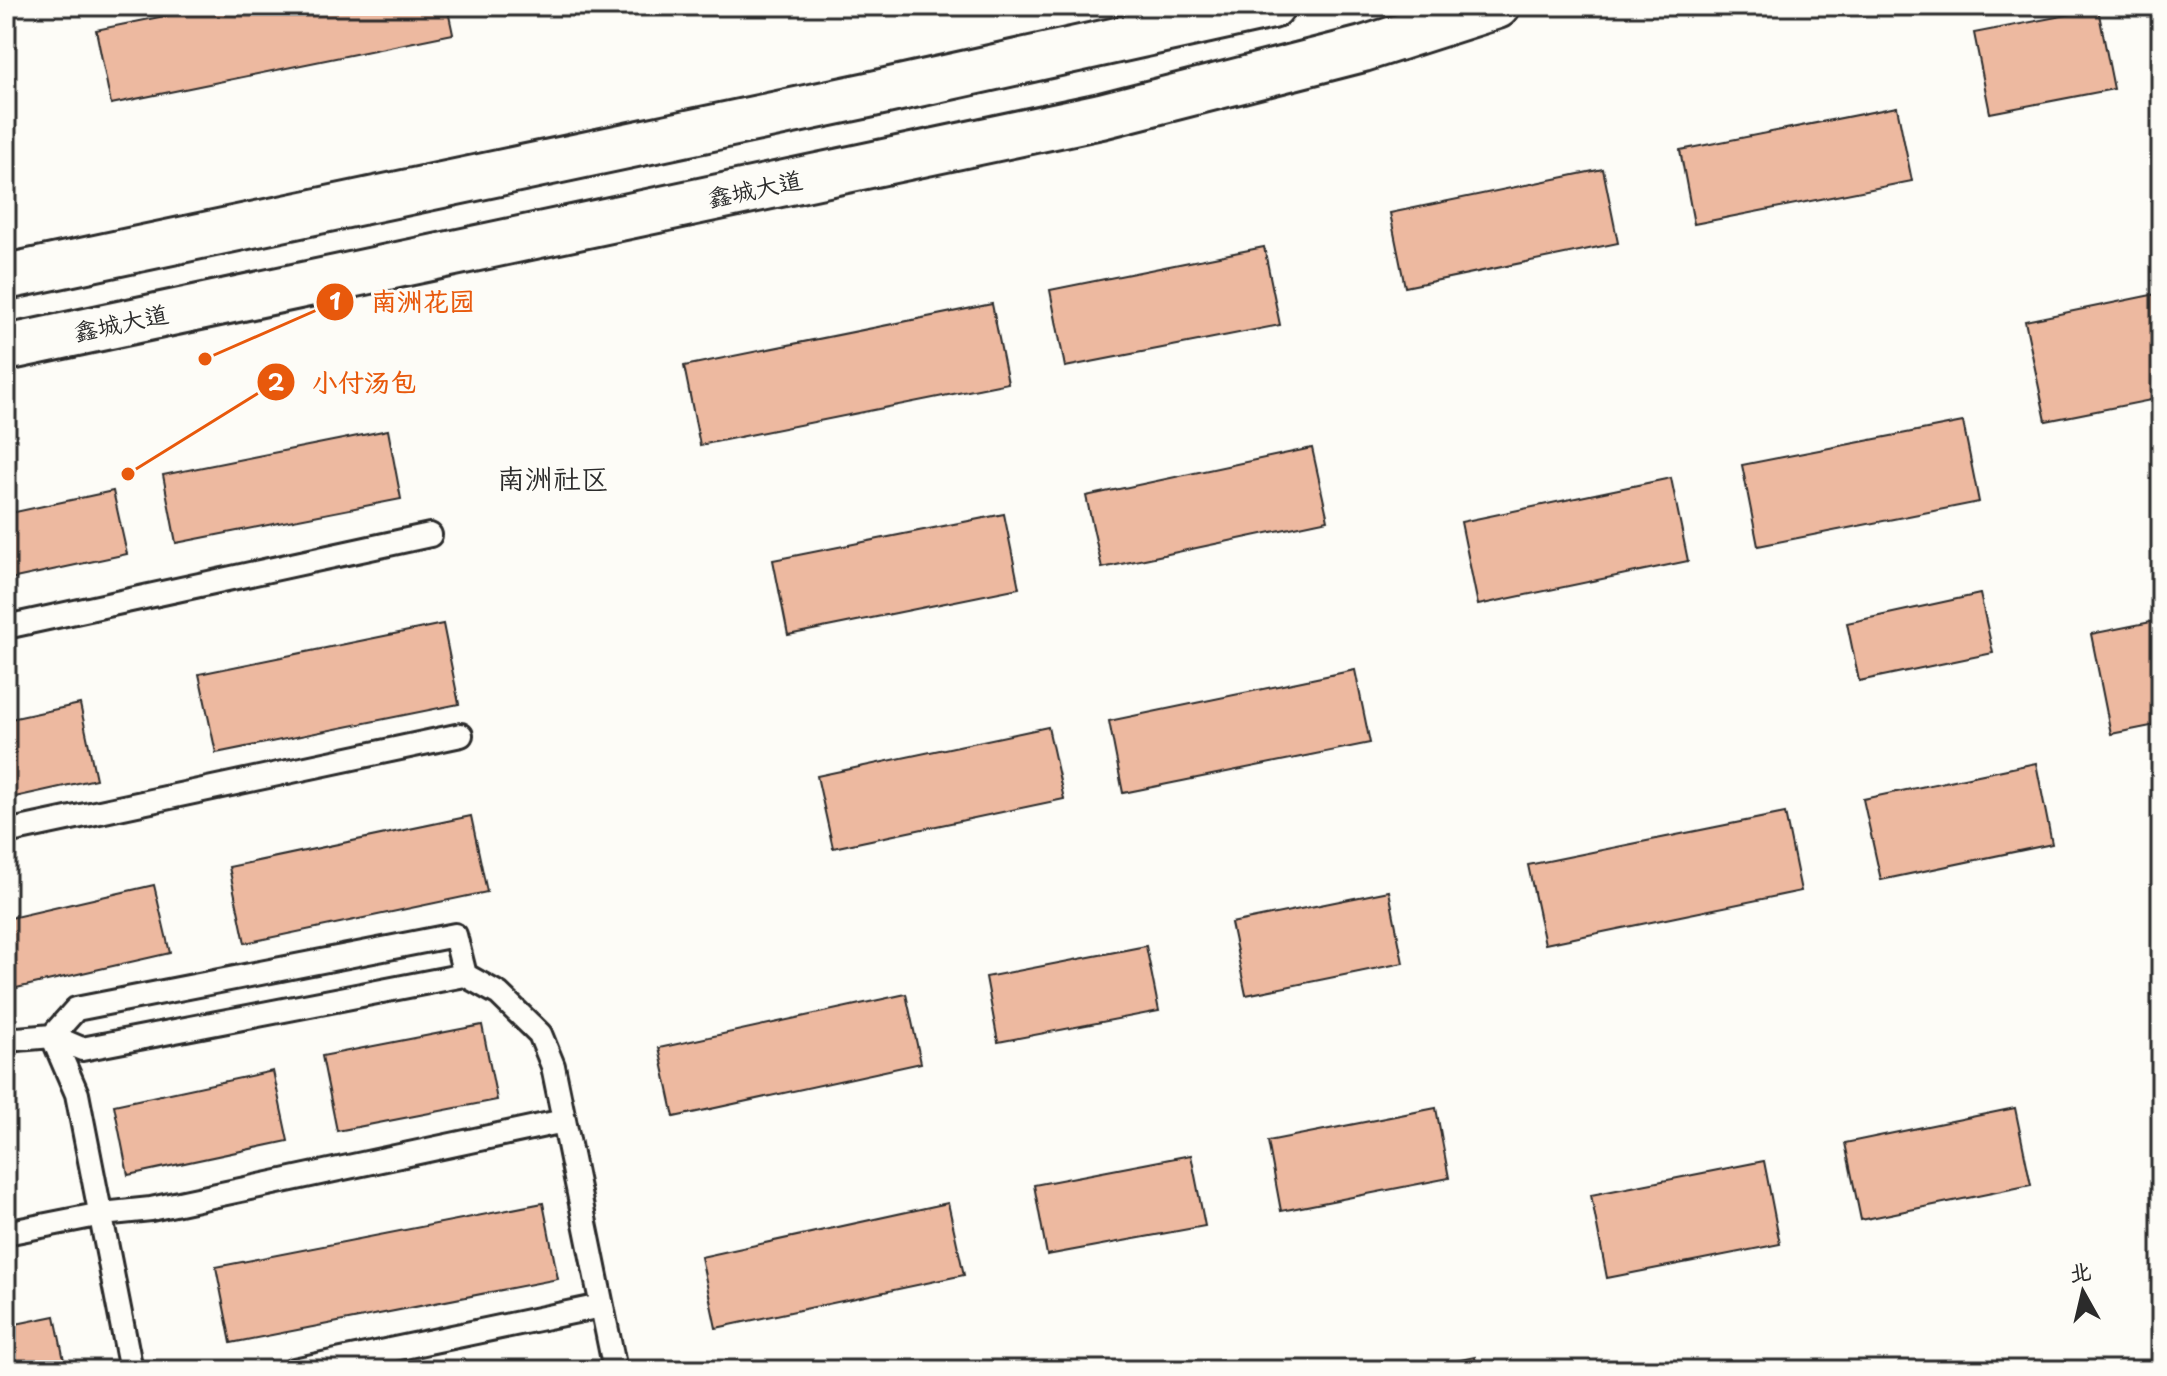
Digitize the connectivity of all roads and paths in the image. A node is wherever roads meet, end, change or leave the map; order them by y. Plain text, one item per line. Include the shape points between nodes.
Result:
1 (1272, 6) edge
2 (1497, 6) edge
3 (6, 277) edge
4 (6, 348) edge
5 (430, 535) dead end
6 (6, 627) edge
7 (461, 735) dead end
8 (6, 832) edge
9 (465, 975) junction
10 (52, 1036) junction
11 (6, 1040) edge
12 (564, 1121) junction
13 (102, 1214) junction
14 (6, 1233) edge
15 (601, 1306) junction
16 (131, 1370) edge
17 (294, 1370) edge
18 (615, 1370) edge

1 - 3 main road
2 - 4 main road, 鑫城大道 via 1363,49 1101,116
5 - 6 lane
7 - 8 lane
9 - 10 lane via 82,1049
9 - 10 lane via 455,935 76,1009
9 - 12 lane via 499,994 540,1034 553,1066
10 - 11 lane
10 - 13 lane via 77,1094
12 - 13 lane via 151,1209
12 - 15 lane
13 - 14 lane
13 - 16 lane
15 - 17 lane
15 - 18 lane

